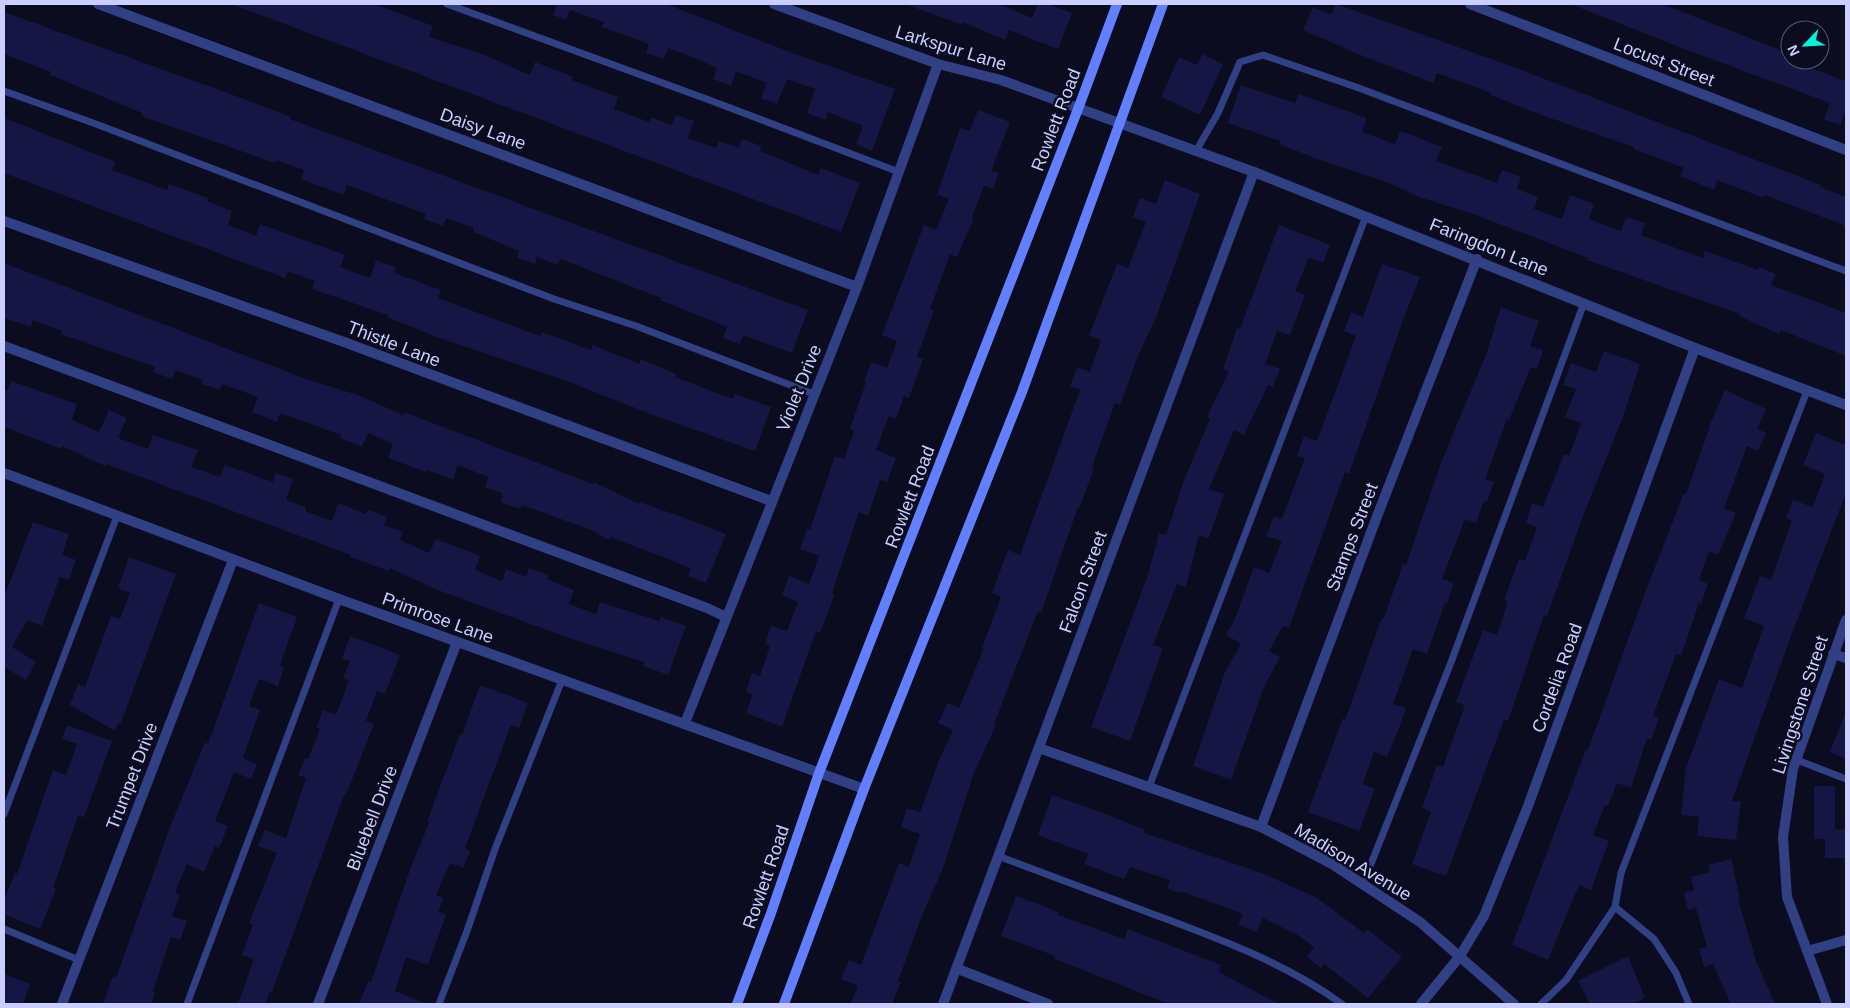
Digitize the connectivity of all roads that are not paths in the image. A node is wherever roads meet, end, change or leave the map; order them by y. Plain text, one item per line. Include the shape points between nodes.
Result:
1 (98, 4) edge
2 (447, 4) edge
3 (774, 4) edge
4 (1117, 4) edge
5 (1163, 4) edge
6 (1470, 4) edge
7 (938, 64) junction
8 (4, 92) edge
9 (1078, 109) junction
10 (1119, 123) junction
11 (1846, 150) edge
12 (1196, 151) junction
13 (899, 172) junction
14 (1254, 172) junction
15 (1366, 216) junction
16 (4, 221) edge
17 (1477, 259) junction
18 (1846, 271) edge
19 (857, 287) junction
20 (1584, 303) junction
21 (4, 346) edge
22 (1695, 348) junction
23 (1807, 391) junction
24 (814, 394) junction
25 (1846, 405) edge
26 (4, 474) edge
27 (771, 501) junction
28 (117, 516) junction
29 (233, 560) junction
30 (339, 599) junction
31 (726, 617) junction
32 (1846, 620) edge
33 (457, 642) junction
34 (1833, 654) junction
35 (1846, 658) edge
36 (562, 680) junction
37 (685, 723) junction
38 (1038, 748) junction
39 (1797, 760) junction
40 (819, 773) junction
41 (1846, 779) edge
42 (1149, 787) junction
43 (864, 789) junction
44 (4, 814) edge
45 (1261, 827) junction
46 (998, 856) junction
47 (1363, 884) junction
48 (1615, 907) junction
49 (4, 929) edge
50 (1846, 940) edge
51 (1807, 951) junction
52 (1460, 956) junction
53 (79, 960) junction
54 (958, 969) junction
55 (62, 1004) edge
56 (187, 1004) edge
57 (318, 1004) edge
58 (439, 1004) edge
59 (737, 1004) edge
60 (784, 1004) edge
61 (943, 1004) edge
62 (1048, 1004) edge
63 (1342, 1004) edge
64 (1421, 1004) edge
65 (1514, 1004) edge
66 (1541, 1004) edge
67 (1689, 1004) edge
68 (1826, 1004) edge

1 - 19 street, Daisy Lane
2 - 13 lane
3 - 7 street, Larkspur Lane
4 - 9 main road, Rowlett Road
5 - 10 main road
6 - 11 street, Locust Street
7 - 9 street, Larkspur Lane via 1001,80
7 - 13 street, Violet Drive
8 - 24 lane
9 - 10 street, Larkspur Lane
9 - 40 main road, Rowlett Road
10 - 12 street, Faringdon Lane
10 - 43 main road via 1022,392
12 - 14 street, Faringdon Lane
12 - 18 lane via 1218,113 1240,62 1263,55
13 - 19 street, Violet Drive
14 - 15 street, Faringdon Lane
14 - 38 street, Falcon Street
15 - 17 street, Faringdon Lane
15 - 42 lane
16 - 27 street, Thistle Lane via 335,339
17 - 20 street, Faringdon Lane
17 - 45 street, Stamps Street
19 - 24 street, Violet Drive
20 - 22 street, Faringdon Lane
20 - 47 lane via 1450,665
21 - 31 street
22 - 23 street, Faringdon Lane
22 - 52 street, Cordelia Road via 1528,806 1484,916
23 - 25 street, Faringdon Lane
23 - 48 lane via 1621,874
24 - 27 street, Violet Drive
26 - 28 street, Primrose Lane
27 - 31 street, Violet Drive
28 - 29 street, Primrose Lane
28 - 44 lane
29 - 30 street, Primrose Lane
29 - 53 street, Trumpet Drive
30 - 33 street, Primrose Lane
30 - 56 lane
31 - 37 street, Violet Drive
32 - 34 street, Livingstone Street
33 - 36 street, Primrose Lane
33 - 57 street, Bluebell Drive
34 - 35 street
34 - 39 street, Livingstone Street
36 - 37 street, Primrose Lane
36 - 58 lane via 495,849
37 - 40 street, Primrose Lane
38 - 42 street, Madison Avenue
38 - 46 street, Falcon Street
39 - 41 lane
39 - 51 street, Livingstone Street via 1783,837 1787,897
40 - 43 street, Primrose Lane
40 - 59 main road, Rowlett Road
42 - 45 street, Madison Avenue
43 - 60 main road
45 - 47 street, Madison Avenue
46 - 54 street, Falcon Street
46 - 63 lane via 1266,960 1317,986
47 - 52 street, Madison Avenue via 1420,922
48 - 66 lane via 1566,980
48 - 67 lane via 1654,939 1676,972
49 - 53 lane
50 - 51 street
51 - 68 street, Livingstone Street
52 - 64 street, Cordelia Road
52 - 65 street, Madison Avenue
53 - 55 street, Trumpet Drive
54 - 61 street, Falcon Street
54 - 62 street

